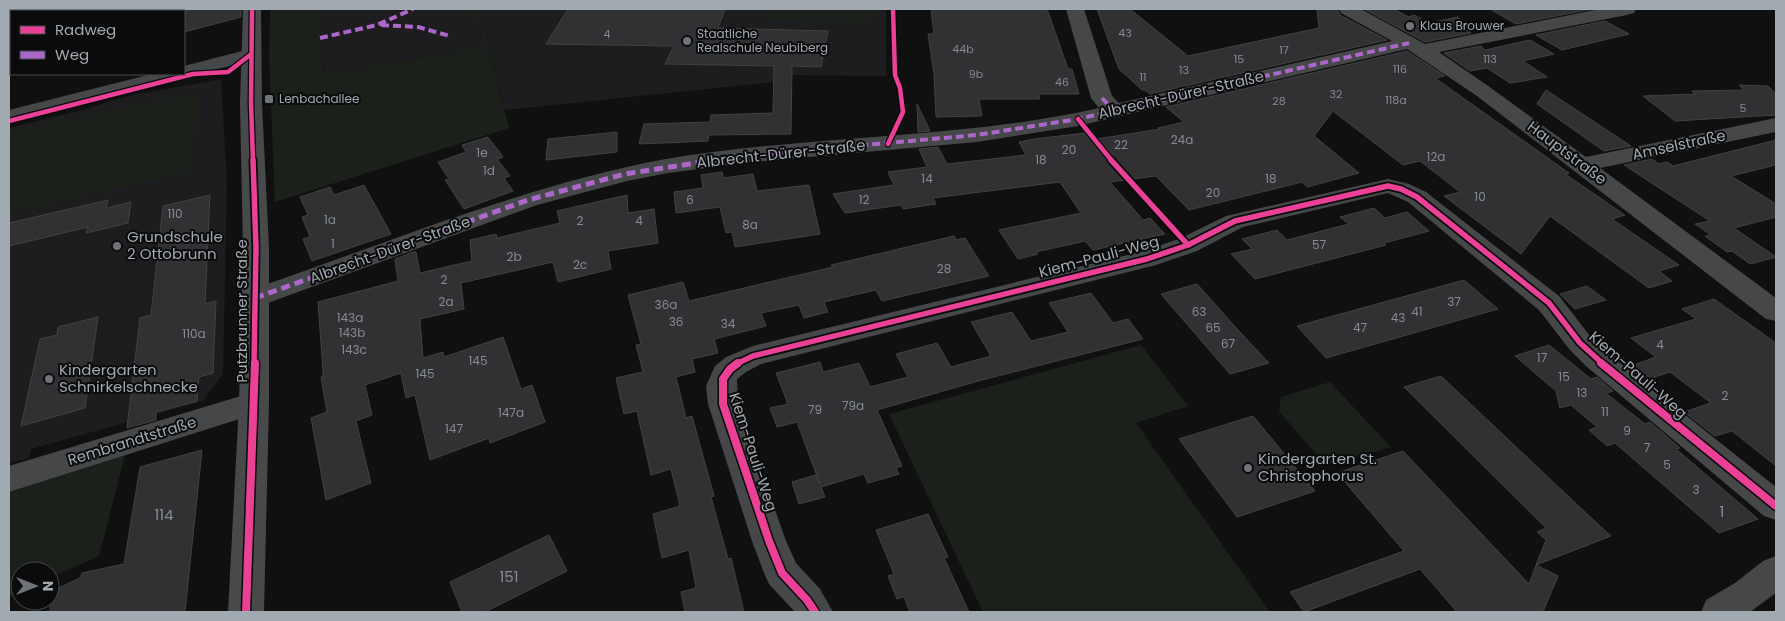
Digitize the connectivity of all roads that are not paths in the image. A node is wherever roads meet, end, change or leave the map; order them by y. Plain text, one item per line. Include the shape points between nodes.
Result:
1 (252, 9) edge
2 (1075, 9) edge
3 (1348, 9) edge
4 (1627, 9) edge
5 (1415, 46) junction
6 (250, 55) junction
7 (185, 72) edge
8 (172, 75) edge
9 (1114, 111) junction
10 (9, 116) edge
11 (1776, 125) edge
12 (1583, 165) junction
13 (255, 298) junction
14 (1772, 305) edge
15 (254, 403) junction
16 (9, 479) edge
17 (1776, 506) edge
18 (1776, 572) edge
19 (246, 612) edge
20 (814, 612) edge
21 (1718, 612) edge

1 - 6 main road, Putzbrunner Straße
2 - 9 street via 1102,98
3 - 5 street, Hauptstraße
4 - 5 street, Albrecht-Dürer-Straße
5 - 9 street, Albrecht-Dürer-Straße
5 - 12 street, Hauptstraße
6 - 7 street
6 - 13 main road, Putzbrunner Straße
8 - 10 street
9 - 13 street, Albrecht-Dürer-Straße via 977,135 753,155 625,174 528,200
11 - 12 street, Amselstraße
12 - 14 street, Hauptstraße
13 - 15 main road, Putzbrunner Straße
15 - 16 street, Rembrandtstraße
15 - 19 main road, Putzbrunner Straße
17 - 20 street, Kiem-Pauli-Weg via 1596,359 1549,303 1417,197 1388,186 1235,221 1188,245 1147,259 753,356 734,365 723,375 720,389 723,404 782,573
18 - 21 street

